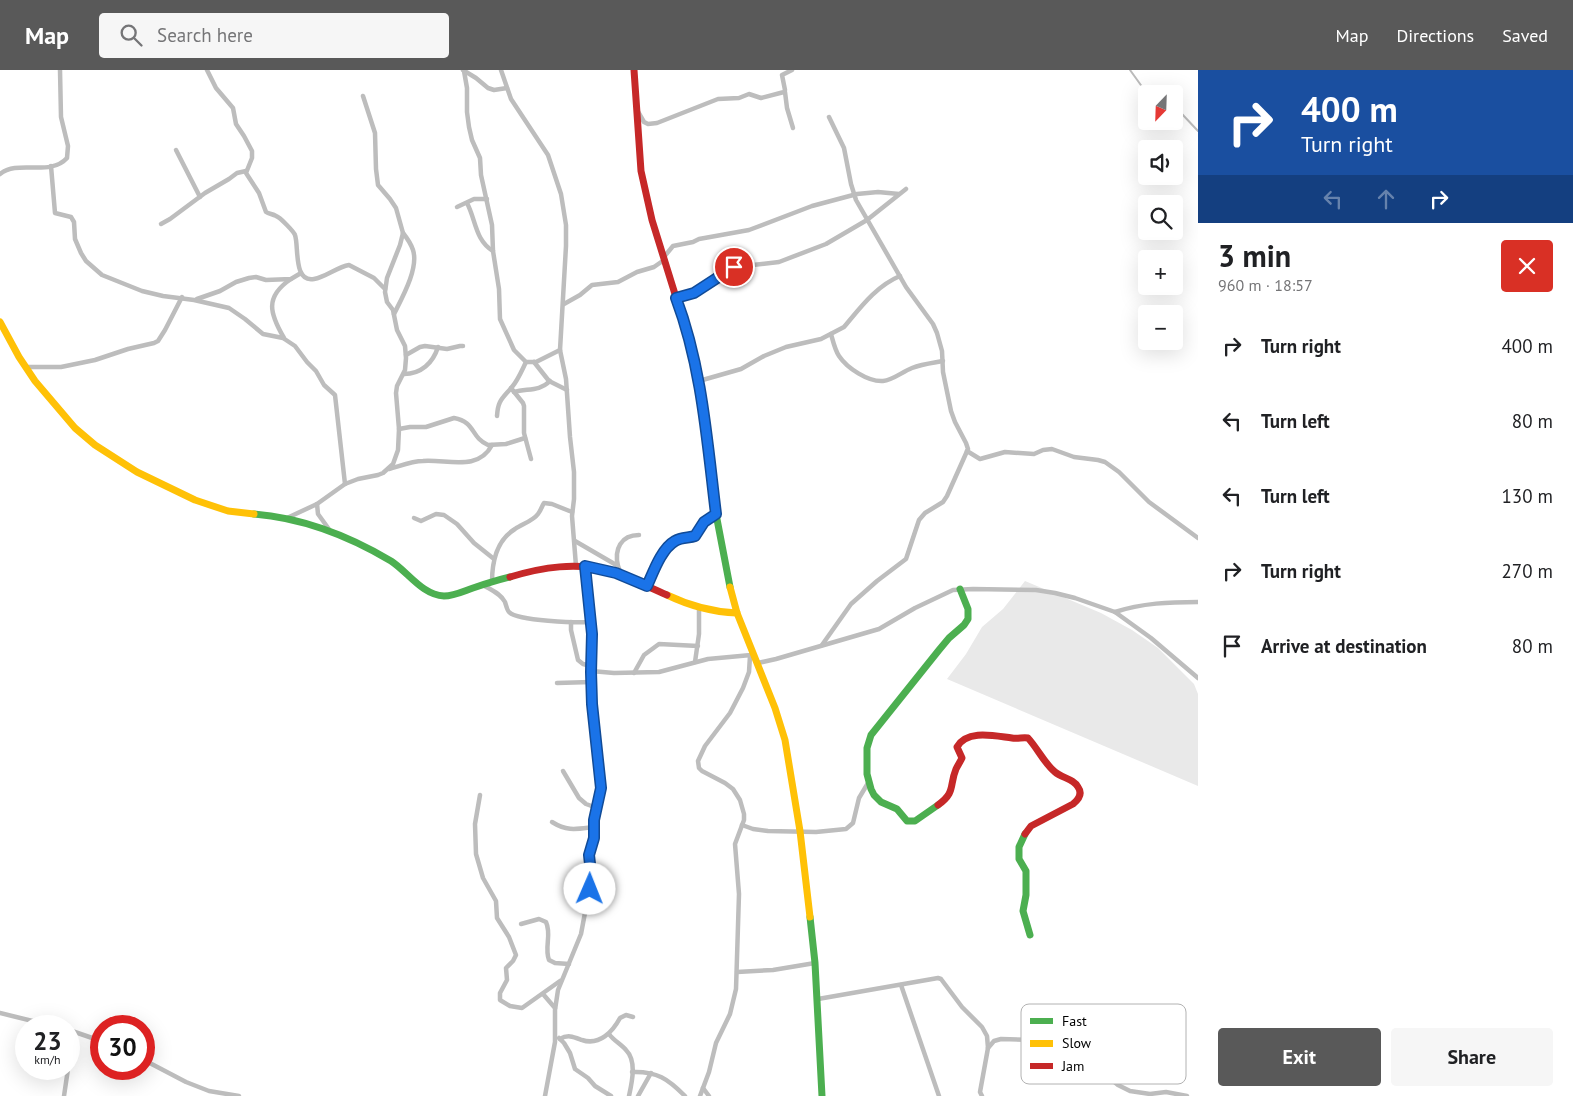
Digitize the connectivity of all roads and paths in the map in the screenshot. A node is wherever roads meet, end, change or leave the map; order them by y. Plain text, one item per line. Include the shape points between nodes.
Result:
1 (60, 70) edge
2 (207, 70) edge
3 (502, 70) edge
4 (634, 70) edge
5 (792, 70) edge
6 (463, 71) edge
7 (507, 88) junction
8 (785, 92) junction
9 (363, 96) dead end
10 (637, 109) junction
11 (829, 117) dead end
12 (793, 128) dead end
13 (176, 150) dead end
14 (51, 166) junction
15 (246, 171) junction
16 (0, 174) edge
17 (906, 189) dead end
18 (899, 194) junction
19 (854, 195) junction
20 (200, 196) junction
21 (487, 199) junction
22 (467, 203) junction
23 (457, 207) dead end
24 (868, 220) junction
25 (161, 224) dead end
26 (403, 233) junction
27 (493, 251) junction
28 (664, 258) junction
29 (301, 273) junction
30 (900, 276) junction
31 (291, 280) junction
32 (385, 289) junction
33 (182, 298) junction
34 (676, 298) junction
35 (194, 300) junction
36 (564, 304) junction
37 (394, 314) junction
38 (0, 322) edge
39 (831, 334) junction
40 (285, 339) junction
41 (463, 346) dead end
42 (438, 347) junction
43 (560, 350) junction
44 (406, 355) junction
45 (942, 361) junction
46 (526, 362) junction
47 (534, 362) junction
48 (25, 366) junction
49 (404, 374) junction
50 (699, 381) junction
51 (550, 382) junction
52 (513, 390) junction
53 (567, 390) junction
54 (497, 416) dead end
55 (399, 429) junction
56 (525, 438) junction
57 (492, 446) junction
58 (967, 452) junction
59 (531, 459) dead end
60 (389, 469) junction
61 (345, 484) junction
62 (317, 504) junction
63 (572, 512) junction
64 (716, 514) junction
65 (286, 518) junction
66 (414, 518) dead end
67 (332, 533) junction
68 (639, 535) dead end
69 (1198, 538) edge
70 (574, 540) junction
71 (494, 559) junction
72 (576, 566) junction
73 (585, 566) junction
74 (618, 566) junction
75 (622, 576) junction
76 (492, 582) junction
77 (483, 585) junction
78 (647, 586) junction
79 (960, 589) junction
80 (1198, 602) edge
81 (699, 608) junction
82 (1115, 612) junction
83 (737, 613) junction
84 (571, 622) junction
85 (591, 622) junction
86 (822, 645) junction
87 (698, 646) junction
88 (752, 655) junction
89 (695, 662) junction
90 (758, 663) junction
91 (591, 669) junction
92 (634, 673) junction
93 (1198, 678) edge
94 (591, 682) junction
95 (557, 683) dead end
96 (563, 770) dead end
97 (868, 788) junction
98 (480, 795) dead end
99 (597, 808) junction
100 (552, 822) dead end
101 (742, 825) junction
102 (594, 827) junction
103 (800, 831) junction
104 (521, 924) dead end
105 (1030, 935) dead end
106 (816, 963) junction
107 (569, 964) junction
108 (737, 972) junction
109 (561, 980) junction
110 (901, 984) junction
111 (543, 994) junction
112 (818, 999) junction
113 (555, 1008) junction
114 (0, 1013) edge
115 (15, 1017) edge
116 (633, 1017) dead end
117 (609, 1034) junction
118 (557, 1038) junction
119 (1021, 1040) edge
120 (988, 1048) junction
121 (155, 1066) edge
122 (632, 1072) junction
123 (650, 1073) junction
124 (66, 1080) edge
125 (1117, 1084) edge
126 (704, 1088) junction
127 (937, 1095) edge
128 (64, 1096) edge
129 (239, 1096) edge
130 (545, 1096) edge
131 (611, 1096) edge
132 (629, 1096) edge
133 (638, 1096) edge
134 (685, 1096) edge
135 (700, 1096) edge
136 (709, 1096) edge
137 (822, 1096) edge
138 (982, 1096) edge
139 (1187, 1096) edge

1 - 14 street via 61,117 68,154 65,161
2 - 15 street via 216,88 233,108 236,124 252,151
3 - 7 street
4 - 10 street
5 - 8 street via 782,75
6 - 7 street via 488,88
6 - 21 street via 469,127 480,158
7 - 36 street via 548,155 561,194 566,225
8 - 10 street via 761,98 749,94 739,98 720,98 657,123 644,122
8 - 12 street
9 - 26 street via 375,132 378,184 396,208
10 - 28 street via 641,171
11 - 19 street via 844,148
13 - 20 street
14 - 16 street via 13,168
14 - 33 street via 54,213 71,217 75,239 86,262 102,275 133,288
15 - 20 street via 237,173
15 - 29 street via 266,212 280,218 295,234
17 - 18 street
18 - 19 street
18 - 24 street
19 - 24 street
19 - 28 street via 812,206 749,230 677,244
20 - 25 street
21 - 22 street via 474,199
21 - 27 street
22 - 23 street
22 - 27 street via 478,235
24 - 30 street
24 - 34 street via 815,250 779,262 734,267 694,293
26 - 32 street
26 - 37 street via 413,248 415,261
27 - 46 street via 500,318 514,350
28 - 34 street
28 - 36 street via 654,267 618,282 592,285
29 - 31 street
29 - 32 street via 312,280 349,264 374,278
30 - 39 street via 880,288 844,327
30 - 45 street via 933,324 940,340
31 - 35 street via 249,278
31 - 40 street via 279,289 272,304 274,322
32 - 37 street via 385,298
33 - 35 street
33 - 48 street via 154,344 61,367
34 - 50 street
35 - 40 street via 229,308 263,334
36 - 43 street
37 - 44 street
38 - 48 street
39 - 45 street via 840,358 856,371 876,380 890,379 913,368
39 - 50 street via 786,347 741,369
40 - 61 street via 298,349 335,395
41 - 42 street
42 - 44 street via 420,347
42 - 49 street via 425,368
43 - 47 street
43 - 53 street
44 - 49 street
45 - 58 street via 951,411 966,442
46 - 47 street
46 - 52 street
47 - 51 street
48 - 65 street via 85,438 146,477 218,509
49 - 55 street via 396,393
50 - 64 street
51 - 52 street via 538,389
51 - 53 street
52 - 54 street via 500,399
52 - 56 street via 524,406
53 - 63 street via 575,486
55 - 57 street via 426,427 457,418 470,425 485,444
55 - 60 street via 398,450
56 - 57 street
56 - 59 street
57 - 60 street via 486,455 474,461 424,460
58 - 69 street via 980,458 1004,452 1034,454 1052,449 1074,457 1105,462 1149,502
58 - 86 street via 947,496 919,520 906,559 851,604
60 - 61 street
61 - 62 street
62 - 65 street
62 - 67 street via 318,514
63 - 70 street
63 - 71 street via 543,504 535,517 506,536
64 - 78 street via 704,522 695,536 670,545 657,563
64 - 83 street
65 - 67 street
66 - 71 street via 421,521 436,514 444,515
67 - 77 street via 380,555 436,595 454,595
68 - 74 street via 622,540
70 - 72 street
70 - 74 street
71 - 76 street
72 - 73 street
72 - 76 street via 548,567
73 - 75 street
73 - 85 street
74 - 75 street
75 - 78 street
76 - 77 street
77 - 84 street via 500,595 512,614
78 - 81 street
79 - 82 street via 1036,590 1075,598
79 - 86 street via 915,608 878,629
79 - 97 street via 969,617 871,735 866,751
80 - 82 street via 1150,604
81 - 83 street
81 - 87 street
82 - 93 street
83 - 88 street
84 - 85 street
84 - 91 street via 578,660
85 - 91 street
86 - 90 street
87 - 89 street
87 - 92 street via 659,644 644,655
88 - 89 street
88 - 90 street
88 - 101 street via 743,688 698,761 702,771 725,783 737,794 743,807
89 - 92 street via 669,670
90 - 103 street via 785,740
91 - 92 street
91 - 94 street
94 - 95 street
94 - 99 street via 601,788
96 - 99 street via 579,798
97 - 103 street via 859,798 851,826 830,831
97 - 105 street via 877,799 898,810 904,819 915,821 943,802 950,793 962,758 957,748 960,740 980,735 1028,738 1054,770 1076,785 1081,794 1072,804 1031,826 1022,838 1019,859 1026,871 1023,911
98 - 111 street via 475,824 476,854 483,878 496,902 497,918 516,955 506,968 500,1000 522,1008
99 - 102 street
100 - 102 street via 566,829
101 - 103 street via 768,831
101 - 108 street via 735,844 739,894
102 - 107 street via 589,855 591,881 581,934
103 - 106 street
104 - 107 street via 539,919 546,922 550,960
106 - 108 street
106 - 112 street
107 - 109 street
108 - 126 street via 730,1014 716,1043
109 - 111 street
109 - 113 street
110 - 112 street
110 - 120 street via 941,978 962,1007 982,1027
110 - 127 street
111 - 113 street
112 - 137 street
113 - 118 street
114 - 115 street
116 - 117 street via 620,1018
117 - 118 street via 592,1041 571,1036
117 - 122 street via 628,1052
118 - 130 street
118 - 131 street via 570,1053 575,1069
119 - 120 street via 1001,1039
120 - 138 street
121 - 129 street via 210,1091
122 - 123 street
122 - 132 street
123 - 133 street
123 - 134 street via 669,1080
124 - 128 street
125 - 139 street via 1130,1091
126 - 135 street
126 - 136 street

